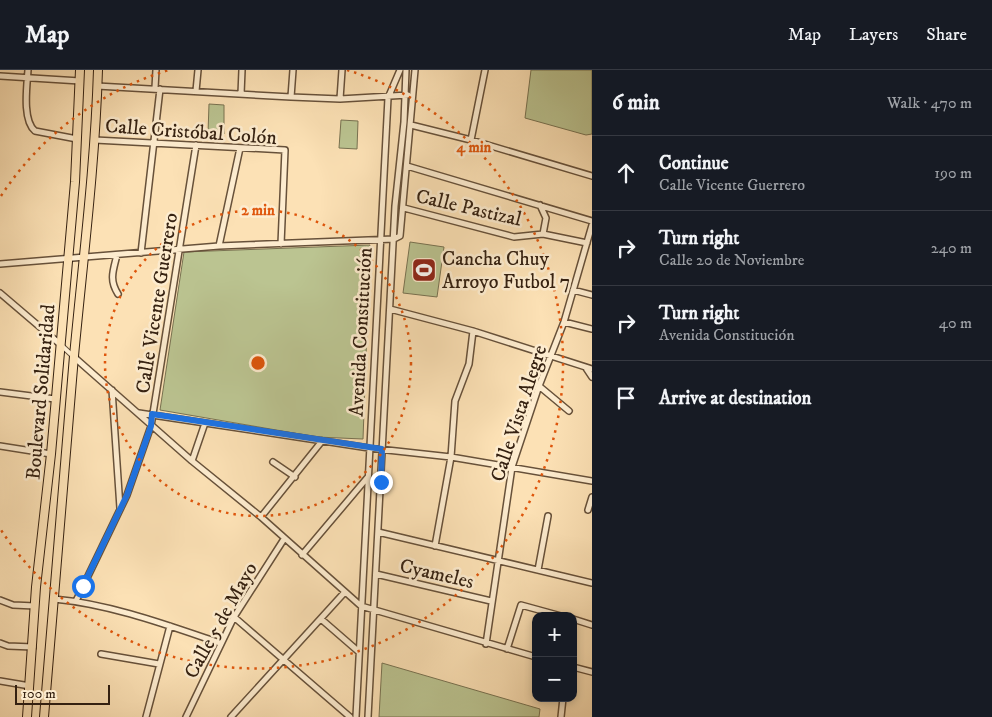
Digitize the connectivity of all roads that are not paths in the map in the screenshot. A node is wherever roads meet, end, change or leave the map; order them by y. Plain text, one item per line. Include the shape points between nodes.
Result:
1 (28, 70) edge
2 (80, 70) edge
3 (98, 70) edge
4 (156, 70) edge
5 (198, 70) edge
6 (242, 70) edge
7 (293, 70) edge
8 (342, 70) edge
9 (400, 70) edge
10 (406, 70) edge
11 (415, 70) edge
12 (485, 70) edge
13 (0, 76) edge
14 (28, 76) junction
15 (80, 81) junction
16 (97, 86) junction
17 (157, 89) junction
18 (196, 91) junction
19 (241, 94) junction
20 (413, 94) junction
21 (406, 96) junction
22 (291, 97) junction
23 (388, 98) junction
24 (340, 99) junction
25 (411, 125) junction
26 (78, 138) junction
27 (95, 140) junction
28 (471, 140) junction
29 (155, 143) junction
30 (196, 145) junction
31 (240, 148) junction
32 (407, 166) junction
33 (592, 176) edge
34 (540, 205) junction
35 (404, 208) junction
36 (592, 221) edge
37 (592, 225) edge
38 (544, 234) junction
39 (380, 239) junction
40 (394, 239) junction
41 (586, 243) junction
42 (281, 244) junction
43 (219, 246) junction
44 (181, 249) junction
45 (141, 253) junction
46 (117, 255) junction
47 (85, 257) junction
48 (68, 258) junction
49 (0, 264) edge
50 (573, 290) junction
51 (0, 294) edge
52 (118, 294) dead end
53 (592, 295) edge
54 (390, 309) junction
55 (564, 322) junction
56 (592, 329) edge
57 (473, 331) junction
58 (61, 345) junction
59 (552, 355) junction
60 (74, 357) junction
61 (589, 368) edge
62 (592, 377) edge
63 (539, 386) junction
64 (112, 390) junction
65 (0, 392) edge
66 (55, 399) junction
67 (569, 411) dead end
68 (139, 413) junction
69 (152, 414) junction
70 (205, 423) junction
71 (151, 426) junction
72 (322, 441) junction
73 (0, 446) edge
74 (369, 448) junction
75 (382, 449) junction
76 (51, 454) junction
77 (450, 457) junction
78 (192, 461) junction
79 (273, 462) dead end
80 (512, 466) junction
81 (295, 477) junction
82 (367, 477) junction
83 (592, 481) edge
84 (592, 497) edge
85 (120, 509) junction
86 (588, 510) dead end
87 (548, 516) dead end
88 (261, 517) junction
89 (378, 532) junction
90 (284, 539) junction
91 (435, 546) junction
92 (302, 556) junction
93 (496, 560) junction
94 (538, 570) junction
95 (376, 574) junction
96 (592, 583) edge
97 (344, 593) junction
98 (54, 599) junction
99 (0, 600) edge
100 (76, 601) junction
101 (491, 601) junction
102 (35, 606) junction
103 (361, 606) junction
104 (374, 610) junction
105 (547, 612) edge
106 (234, 617) junction
107 (321, 619) junction
108 (577, 620) edge
109 (592, 625) edge
110 (170, 626) junction
111 (0, 642) edge
112 (220, 643) junction
113 (486, 644) junction
114 (33, 648) junction
115 (507, 650) junction
116 (359, 652) junction
117 (101, 654) dead end
118 (532, 657) edge
119 (285, 660) junction
120 (159, 664) junction
121 (577, 668) edge
122 (592, 672) edge
123 (0, 681) edge
124 (30, 686) junction
125 (563, 702) edge
126 (27, 717) edge
127 (44, 717) edge
128 (146, 717) edge
129 (186, 717) edge
130 (231, 717) edge
131 (350, 717) edge
132 (356, 717) edge
133 (368, 717) edge
134 (561, 717) edge

1 - 14 street
2 - 15 main road, Boulevard Solidaridad
3 - 16 main road, Boulevard Solidaridad
4 - 17 street
5 - 18 street
6 - 19 street
7 - 22 street
8 - 24 street
9 - 23 street, Avenida Constitución
10 - 21 street, Avenida Constitución
11 - 20 street
12 - 28 street
13 - 14 street
14 - 15 street
14 - 26 street, Calle Cristóbal Colón via 28,121 35,132
15 - 26 main road, Boulevard Solidaridad
16 - 17 street
16 - 27 main road, Boulevard Solidaridad
17 - 18 street
17 - 29 street
18 - 19 street
19 - 22 street
20 - 21 street
20 - 25 street
21 - 23 street
21 - 40 street, Avenida Constitución
22 - 24 street
23 - 24 street
23 - 39 street, Avenida Constitución
25 - 28 street
25 - 32 street
26 - 48 main road, Boulevard Solidaridad
27 - 29 street, Calle Cristóbal Colón
27 - 47 main road, Boulevard Solidaridad
28 - 33 street
29 - 30 street, Calle Cristóbal Colón
29 - 45 street
30 - 31 street, Calle Cristóbal Colón
30 - 44 street, Calle Vicente Guerrero
31 - 42 street, Calle Cristóbal Colón via 285,150
31 - 43 street
32 - 34 street
32 - 35 street
34 - 36 street
34 - 38 street via 546,218
35 - 38 street, Calle Pastizal via 514,237
35 - 40 street via 400,236
37 - 41 street, Calle Vista Alegre
38 - 41 street, Calle Pastizal
39 - 40 street
39 - 42 street
39 - 74 street, Avenida Constitución
40 - 54 street, Avenida Constitución
41 - 50 street, Calle Vista Alegre
42 - 43 street
43 - 44 street
44 - 45 street
44 - 69 street, Calle Vicente Guerrero
45 - 46 street
46 - 47 street
46 - 52 street via 111,279
47 - 48 street
47 - 60 main road, Boulevard Solidaridad
48 - 49 street
48 - 58 main road, Boulevard Solidaridad
50 - 53 street
50 - 55 street, Calle Vista Alegre
51 - 58 street
54 - 57 street
54 - 75 street, Avenida Constitución
55 - 56 street
55 - 59 street, Calle Vista Alegre
57 - 59 street
57 - 77 street via 470,364 455,401
58 - 60 street
58 - 66 main road, Boulevard Solidaridad
59 - 61 street
59 - 63 street, Calle Vista Alegre
60 - 64 street
60 - 98 main road, Boulevard Solidaridad
61 - 62 street
63 - 67 street
63 - 80 street, Calle Vista Alegre
64 - 68 street
64 - 85 street
65 - 66 street
66 - 76 main road, Boulevard Solidaridad
68 - 69 street
68 - 71 street
69 - 70 street
69 - 71 street, Calle Vicente Guerrero
70 - 72 street
70 - 78 street
71 - 78 street
71 - 85 street, Calle Vicente Guerrero
72 - 74 street
72 - 81 street
73 - 76 street
74 - 75 street
74 - 82 street, Avenida Constitución
75 - 77 street
75 - 89 street, Avenida Constitución
76 - 102 main road, Boulevard Solidaridad
77 - 80 street
77 - 91 street
78 - 88 street
79 - 81 street
80 - 83 street
80 - 93 street, Calle Vista Alegre
81 - 88 street
82 - 92 street
82 - 103 street, Avenida Constitución
84 - 86 street
85 - 100 street, Calle Vicente Guerrero
87 - 94 street
88 - 90 street
89 - 91 street
89 - 95 street, Avenida Constitución
90 - 92 street
90 - 106 street, Calle 5 de Mayo
91 - 93 street
92 - 97 street
93 - 94 street
93 - 101 street, Calle Vista Alegre
94 - 96 street
95 - 101 street, Cyameles
95 - 104 street, Avenida Constitución
97 - 103 street
97 - 107 street
98 - 100 street
98 - 127 main road, Boulevard Solidaridad
99 - 102 street
100 - 110 street
101 - 113 street, Calle Vista Alegre
102 - 114 main road, Boulevard Solidaridad
103 - 104 street
103 - 116 street, Avenida Constitución
104 - 113 street
104 - 133 street, Avenida Constitución
105 - 115 street via 521,605
106 - 112 street, Calle 5 de Mayo
106 - 119 street
107 - 116 street
107 - 119 street
108 - 109 street
110 - 112 street
110 - 120 street
111 - 114 street via 8,646
112 - 129 street, Calle 5 de Mayo
113 - 115 street
114 - 124 main road, Boulevard Solidaridad
115 - 118 street
116 - 132 street, Avenida Constitución
117 - 120 street
119 - 130 street
119 - 131 street
120 - 128 street
121 - 122 street
123 - 124 street
124 - 126 main road, Boulevard Solidaridad
125 - 134 street

